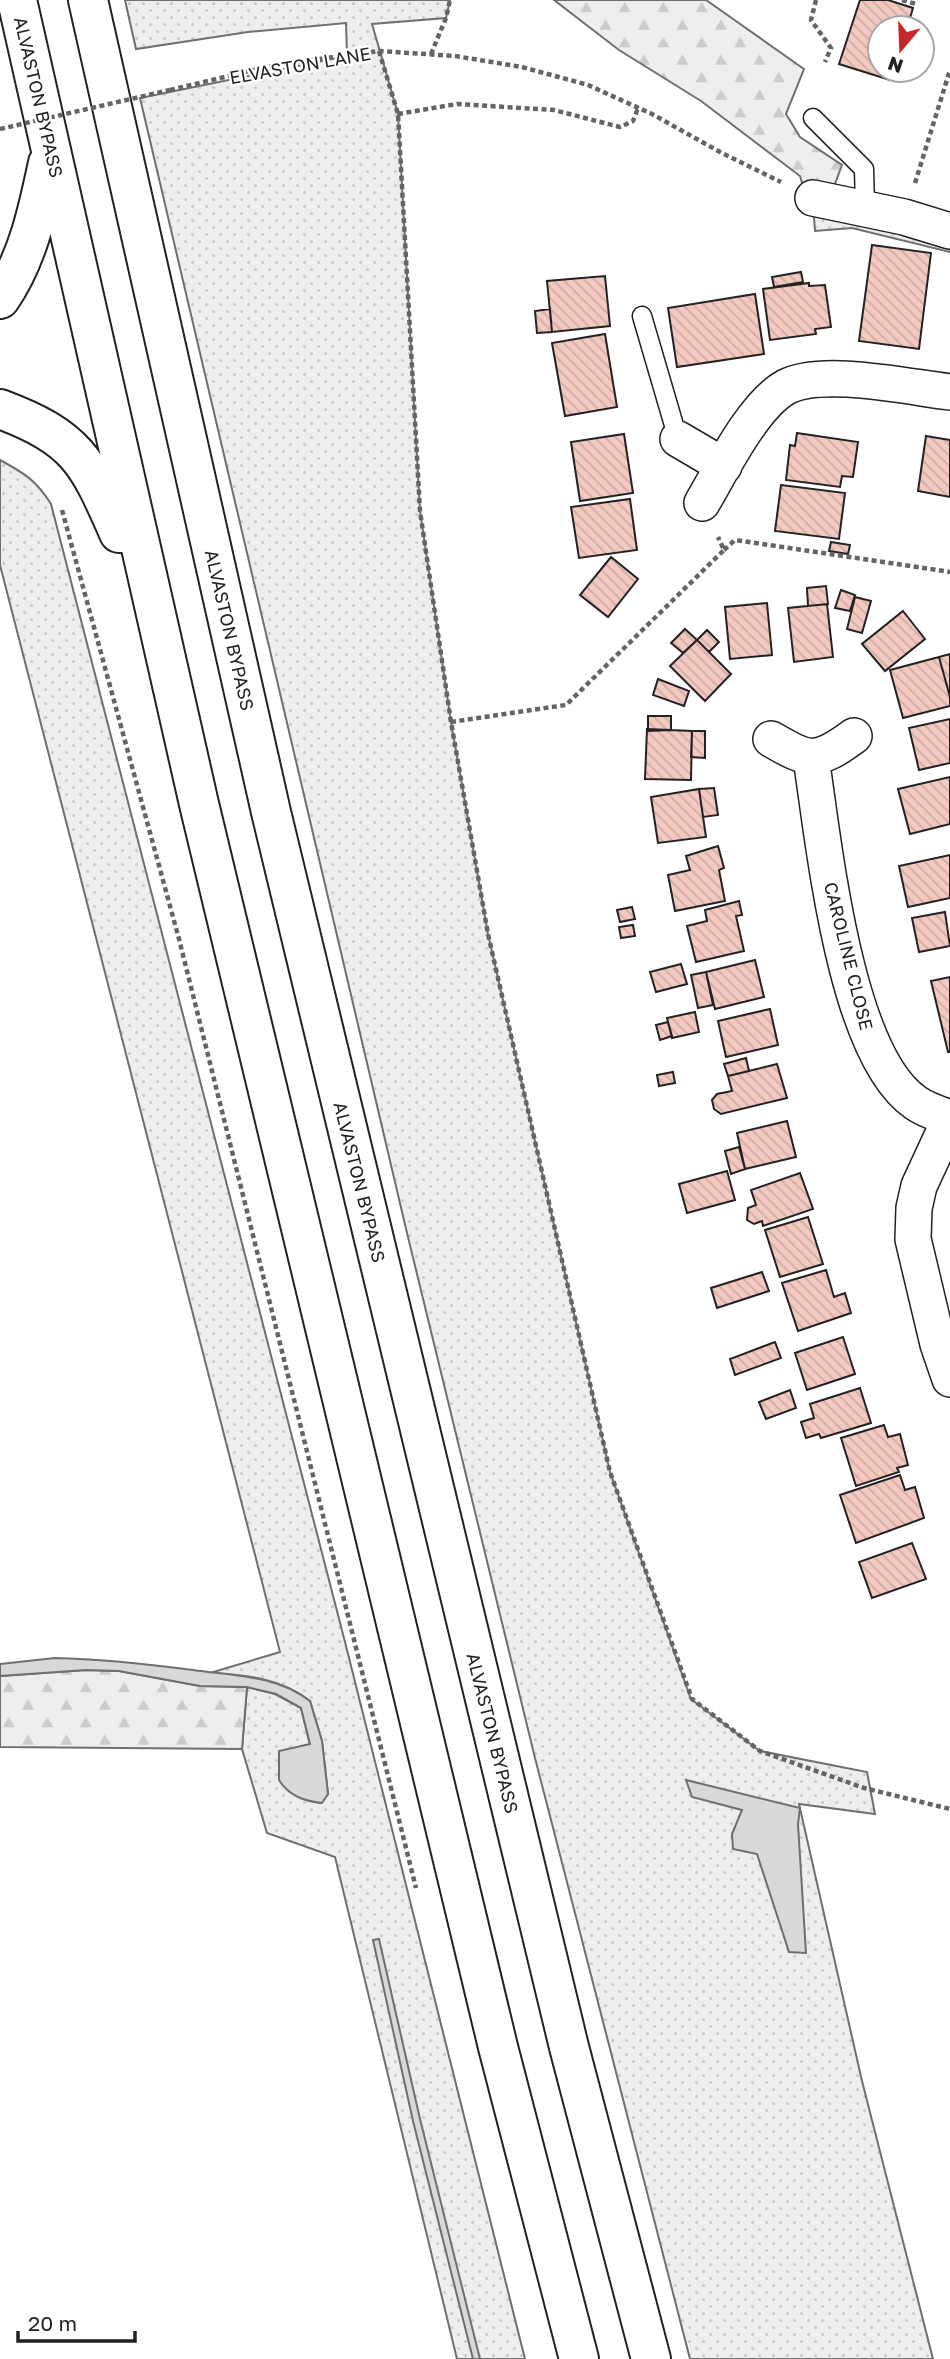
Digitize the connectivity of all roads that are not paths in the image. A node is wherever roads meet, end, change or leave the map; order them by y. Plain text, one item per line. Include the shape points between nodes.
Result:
1 (17, 0) edge
2 (88, 0) edge
3 (813, 118) dead end
4 (51, 151) junction
5 (813, 198) road end
6 (864, 208) junction
7 (950, 230) edge
8 (0, 299) edge
9 (642, 316) dead end
10 (950, 392) edge
11 (0, 409) edge
12 (678, 439) joint
13 (724, 466) junction
14 (702, 503) road end
15 (154, 611) junction
16 (854, 736) dead end
17 (771, 738) dead end
18 (811, 758) junction
19 (950, 1118) edge
20 (950, 1379) edge
21 (579, 2359) edge
22 (651, 2359) edge

1 - 4 highway, ALVASTON BYPASS
2 - 22 highway, ALVASTON BYPASS via 271,812 569,2047
3 - 6 lane via 864,169
4 - 8 highway via 23,258
4 - 15 highway, ALVASTON BYPASS
5 - 6 street
6 - 7 street
9 - 12 lane
10 - 13 street via 829,377 786,387 756,416
11 - 15 highway via 45,428 79,455 97,483
12 - 13 street
13 - 14 street
15 - 21 highway, ALVASTON BYPASS via 498,2046
16 - 18 street via 834,751
17 - 18 street
18 - 19 street, CAROLINE CLOSE via 843,948 870,1041 900,1089 915,1103
19 - 20 street, CAROLINE CLOSE via 919,1186 913,1240

